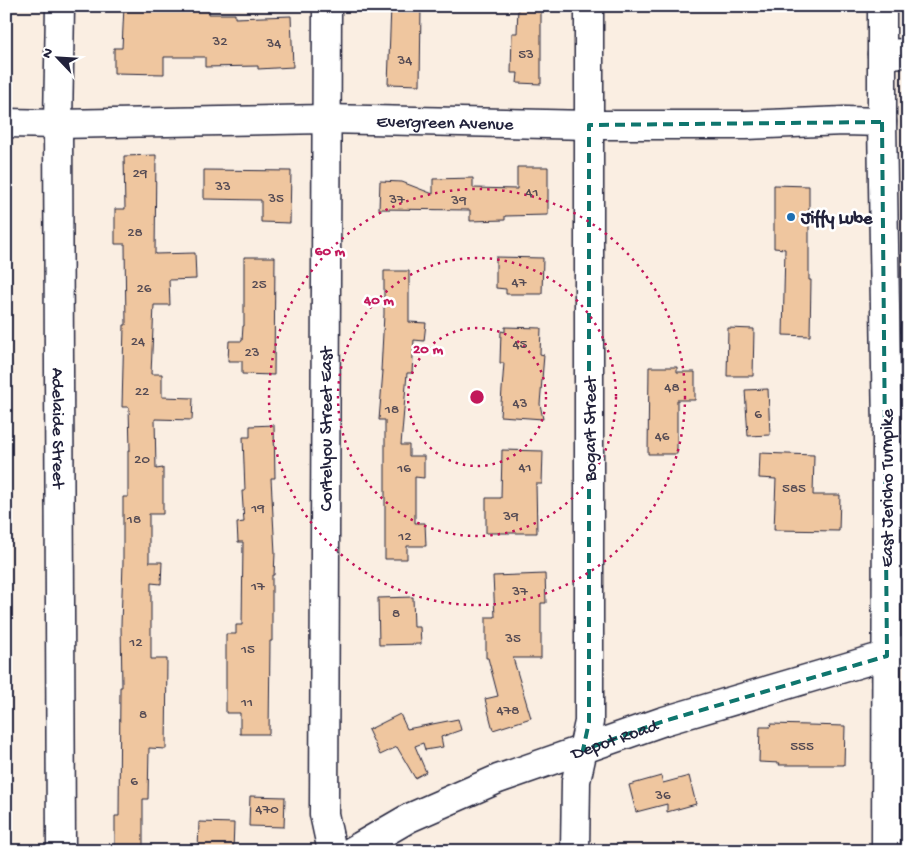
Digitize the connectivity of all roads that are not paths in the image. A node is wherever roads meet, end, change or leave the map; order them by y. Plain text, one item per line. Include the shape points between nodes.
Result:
1 (60, 6) edge
2 (327, 6) edge
3 (590, 6) edge
4 (882, 6) edge
5 (895, 54) edge
6 (326, 119) junction
7 (882, 122) junction
8 (6, 123) edge
9 (58, 124) junction
10 (588, 126) junction
11 (897, 652) edge
12 (583, 750) junction
13 (62, 851) edge
14 (332, 851) edge
15 (352, 851) edge
16 (575, 851) edge
17 (886, 851) edge

1 - 9 street, Adelaide Street
2 - 6 street, Cortelyou Street East
3 - 10 street, Bogart Street
4 - 5 street, East Jericho Turnpike
5 - 7 street, East Jericho Turnpike
6 - 9 street, Evergreen Avenue
6 - 10 street, Evergreen Avenue
6 - 14 street, Cortelyou Street East via 324,814
7 - 10 street, Evergreen Avenue
7 - 11 street, East Jericho Turnpike via 887,429
8 - 9 street, Evergreen Avenue
9 - 13 street, Adelaide Street
10 - 12 street, Bogart Street via 589,722
11 - 12 street, Depot Road via 664,721
11 - 17 street, East Jericho Turnpike
12 - 15 street, Depot Road via 498,779 409,818
12 - 16 street, Bogart Street via 576,781

